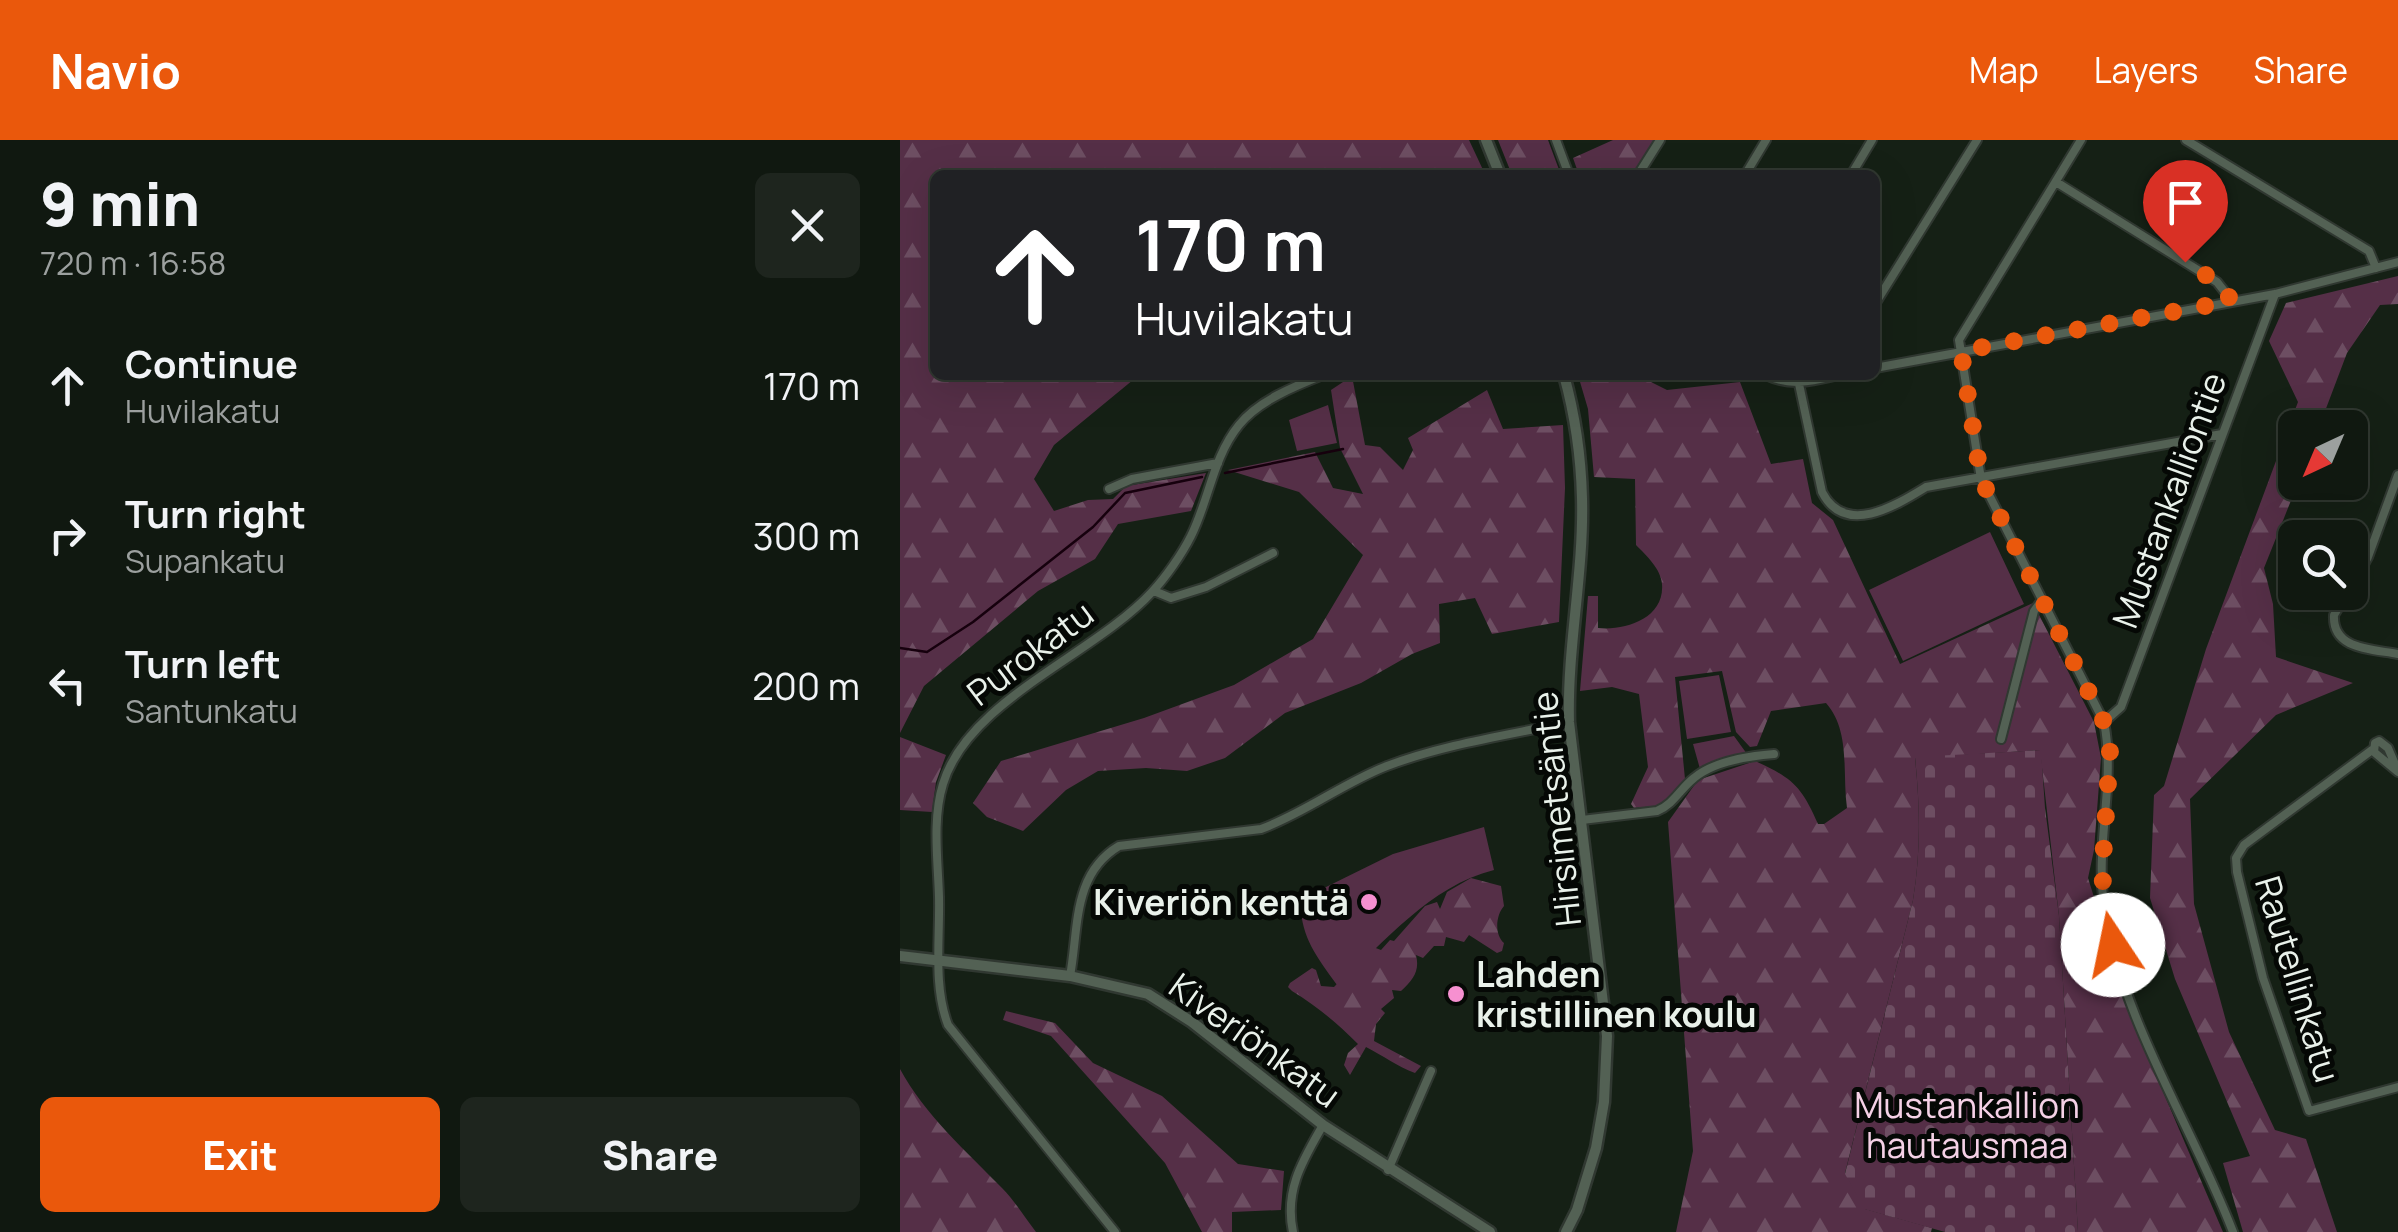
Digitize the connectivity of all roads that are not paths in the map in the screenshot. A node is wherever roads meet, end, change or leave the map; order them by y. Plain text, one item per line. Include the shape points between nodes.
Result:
1 (1486, 140) edge
2 (1556, 140) edge
3 (1660, 140) edge
4 (1766, 140) edge
5 (1872, 140) edge
6 (1977, 140) edge
7 (2081, 140) edge
8 (2186, 140) edge
9 (1498, 170) edge
10 (1567, 170) edge
11 (1641, 170) edge
12 (1747, 170) edge
13 (1854, 170) edge
14 (2056, 182) junction
15 (2398, 262) edge
16 (2376, 268) junction
17 (2275, 294) junction
18 (1880, 296) edge
19 (2232, 301) junction
20 (1961, 351) junction
21 (1880, 367) edge
22 (1313, 380) edge
23 (1565, 380) edge
24 (1777, 380) edge
25 (1816, 380) edge
26 (1799, 384) junction
27 (2222, 434) junction
28 (1218, 463) junction
29 (2398, 475) edge
30 (1981, 479) junction
31 (1108, 489) dead end
32 (1274, 553) dead end
33 (2368, 558) edge
34 (1154, 591) junction
35 (2042, 600) junction
36 (2337, 610) edge
37 (2398, 654) edge
38 (1569, 722) junction
39 (2104, 722) junction
40 (2001, 739) dead end
41 (1774, 754) dead end
42 (2398, 772) edge
43 (1582, 820) junction
44 (900, 956) edge
45 (940, 960) junction
46 (1070, 976) junction
47 (1431, 1071) dead end
48 (2398, 1087) edge
49 (1323, 1125) junction
50 (1388, 1170) junction
51 (1568, 1230) edge
52 (1115, 1232) edge
53 (1292, 1232) edge
54 (1490, 1232) edge
55 (1584, 1232) edge
56 (2234, 1232) edge

1 - 9 street
2 - 10 street
3 - 11 street
4 - 12 street
5 - 13 street
6 - 18 street
7 - 14 street
8 - 16 street via 2369,251
14 - 19 street via 2217,282
14 - 20 street via 1959,340
15 - 16 street
16 - 17 street
17 - 19 street
17 - 27 street, Mustankalliontie
19 - 20 street
20 - 21 street
20 - 30 street
22 - 28 street, Purokatu via 1241,422
23 - 38 street, Hirsimetsäntie via 1582,499
24 - 26 street
25 - 26 street
26 - 30 street via 1822,492 1836,512 1873,513 1926,487
27 - 30 street
27 - 39 street, Mustankalliontie via 2121,708
28 - 31 street
28 - 34 street, Purokatu via 1190,536
29 - 33 street
30 - 35 street
32 - 34 street via 1206,587 1171,598
34 - 45 street, Purokatu via 976,726 957,753 942,784 938,822
35 - 39 street
35 - 40 street
36 - 37 street via 2342,640
38 - 43 street, Hirsimetsäntie
38 - 46 street via 1386,766 1261,828 1119,846 1087,876
39 - 56 street via 2110,751 2102,876 2117,964
41 - 43 street via 1704,772 1668,807
42 - 48 street, Rautellinkatu via 2384,744 2374,742 2372,750 2244,844 2236,858 2263,978 2309,1110
43 - 51 street, Hirsimetsäntie via 1607,1036 1596,1148
44 - 45 street, Kiveriönkatu
45 - 46 street, Kiveriönkatu
45 - 52 street, Purokatu via 948,1025
46 - 49 street, Kiveriönkatu via 1161,1000
47 - 50 street
49 - 50 street, Kiveriönkatu
49 - 53 street via 1290,1195
50 - 54 street, Kiveriönkatu
51 - 55 street

